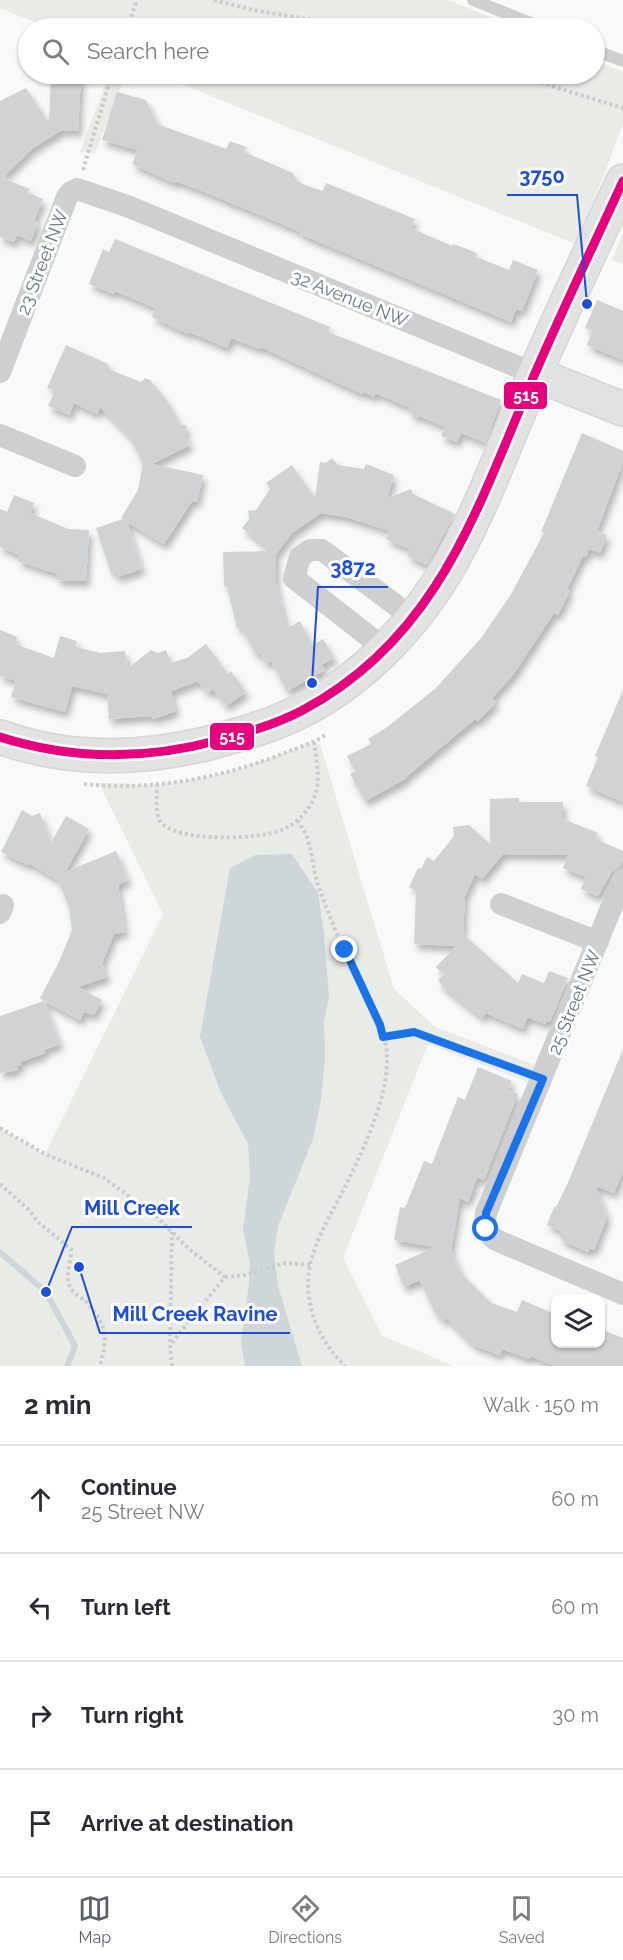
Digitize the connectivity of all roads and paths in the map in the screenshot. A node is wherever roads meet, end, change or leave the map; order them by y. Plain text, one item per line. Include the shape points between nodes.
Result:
1 (138, 0) edge
2 (214, 0) edge
3 (473, 0) edge
4 (131, 18) edge
5 (301, 18) edge
6 (518, 18) edge
7 (605, 54) edge
8 (623, 61) edge
9 (109, 84) edge
10 (545, 84) edge
11 (623, 108) edge
12 (623, 180) edge
13 (77, 189) junction
14 (0, 372) edge
15 (535, 374) junction
16 (623, 409) edge
17 (0, 435) edge
18 (75, 466) dead end
19 (413, 618) junction
20 (385, 649) junction
21 (0, 737) edge
22 (314, 741) dead end
23 (157, 784) dead end
24 (298, 820) junction
25 (623, 879) edge
26 (501, 904) dead end
27 (598, 942) junction
28 (383, 1037) junction
29 (543, 1079) junction
30 (0, 1128) edge
31 (0, 1184) edge
32 (172, 1231) junction
33 (311, 1265) junction
34 (225, 1277) junction
35 (623, 1294) edge
36 (170, 1345) junction
37 (100, 1366) edge
38 (172, 1366) edge
39 (345, 1366) edge

1 - 4 path
2 - 5 path
3 - 6 lane
7 - 8 lane
9 - 13 path
10 - 11 path
12 - 15 street
13 - 14 street, 23 Street NW via 67,197
13 - 15 street, 32 Avenue NW
15 - 16 street, 32 Avenue NW
15 - 19 street via 454,558
17 - 18 street
19 - 20 street
19 - 20 street via 322,550 310,550 300,557 294,578
20 - 21 street via 353,678 302,711 253,732 188,748 131,757 70,754
22 - 24 path via 317,790
23 - 24 path via 160,820 178,833 251,838 267,836
24 - 28 path via 308,840 320,891
25 - 27 street, 25 Street NW
26 - 27 street, 25 Street NW
27 - 29 street, 25 Street NW
28 - 29 path via 414,1032
28 - 33 path via 387,1078 380,1103
29 - 35 street, 25 Street NW via 486,1213 486,1229 496,1240
30 - 32 path via 45,1154 104,1178
31 - 37 path via 71,1249 68,1277 72,1290 89,1305 102,1326 106,1343
32 - 34 path
32 - 36 path
33 - 34 path via 285,1263
33 - 39 path via 310,1304 318,1331
34 - 36 path
36 - 38 path

